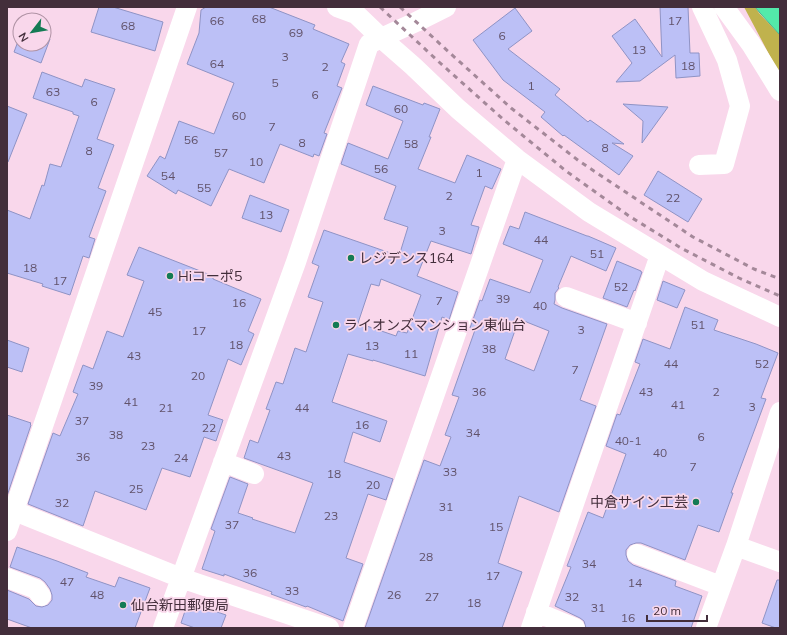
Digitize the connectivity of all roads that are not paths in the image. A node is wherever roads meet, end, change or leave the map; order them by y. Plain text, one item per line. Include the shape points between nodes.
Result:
1 (187, 7) edge
2 (337, 7) edge
3 (446, 7) edge
4 (702, 7) edge
5 (724, 7) edge
6 (381, 38) junction
7 (780, 91) edge
8 (517, 159) junction
9 (699, 165) dead end
10 (660, 255) junction
11 (566, 297) dead end
12 (780, 317) edge
13 (637, 323) junction
14 (780, 412) edge
15 (223, 462) junction
16 (254, 474) dead end
17 (10, 509) edge
18 (7, 531) edge
19 (736, 546) junction
20 (637, 554) dead end
21 (780, 562) edge
22 (7, 578) edge
23 (181, 578) junction
24 (721, 586) junction
25 (41, 596) dead end
26 (534, 620) edge
27 (163, 628) edge
28 (329, 628) edge
29 (353, 628) edge
30 (576, 628) edge
31 (706, 628) edge

1 - 17 street
2 - 6 street via 356,14
3 - 6 street
4 - 9 street via 727,60 740,106 724,164
5 - 7 street
6 - 8 street
6 - 15 street via 369,44 296,262
8 - 10 street via 589,212
8 - 29 street
10 - 12 street via 703,280
10 - 13 street
11 - 13 street
13 - 26 street
14 - 19 street
15 - 16 street
15 - 23 street
17 - 18 street
17 - 23 street
19 - 21 street
19 - 24 street
20 - 24 street
22 - 25 street via 36,589
23 - 27 street
23 - 28 street
24 - 31 street
26 - 30 street

